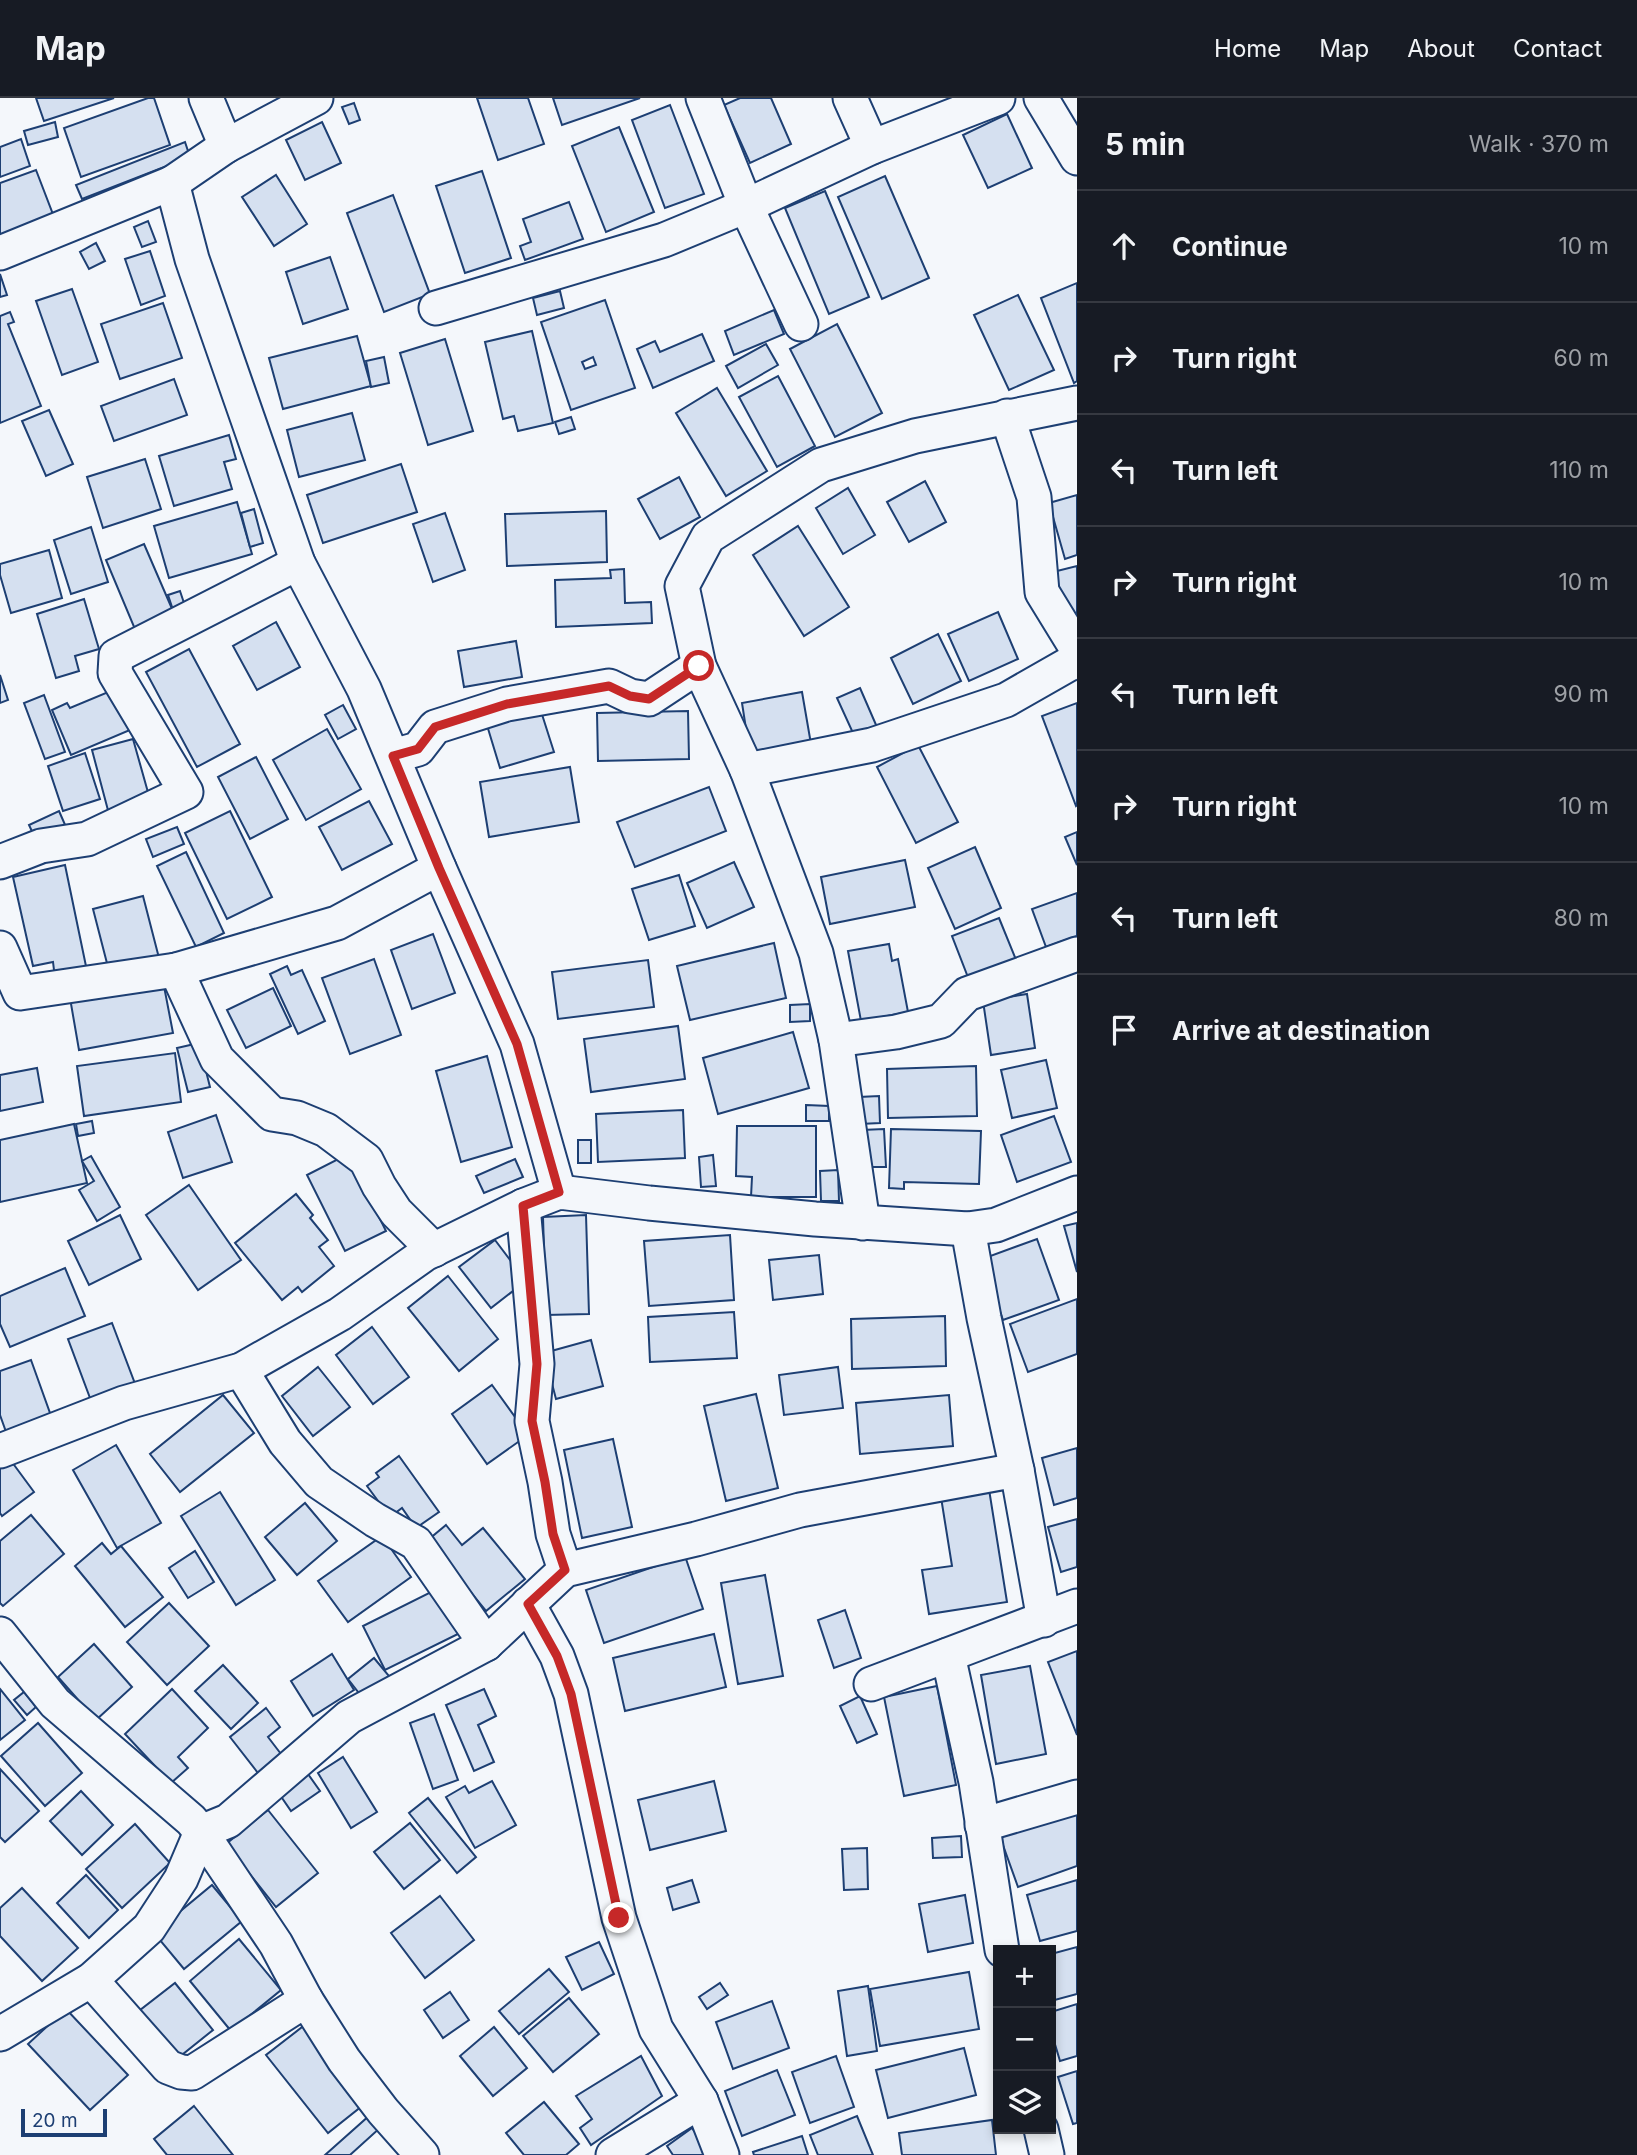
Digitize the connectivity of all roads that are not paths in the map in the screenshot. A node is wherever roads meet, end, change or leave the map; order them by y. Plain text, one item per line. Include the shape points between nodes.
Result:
1 (206, 98) edge
2 (316, 98) edge
3 (703, 98) edge
4 (850, 98) edge
5 (998, 98) edge
6 (1041, 98) edge
7 (226, 146) junction
8 (872, 147) junction
9 (1077, 158) edge
10 (172, 183) junction
11 (746, 206) junction
12 (0, 253) edge
13 (436, 308) dead end
14 (802, 324) dead end
15 (1077, 403) edge
16 (1007, 416) junction
17 (298, 563) junction
18 (1077, 649) edge
19 (1077, 662) edge
20 (699, 666) junction
21 (393, 756) junction
22 (747, 770) junction
23 (0, 862) edge
24 (439, 868) junction
25 (0, 948) edge
26 (1077, 954) edge
27 (176, 970) junction
28 (836, 1040) junction
29 (559, 1192) junction
30 (1077, 1193) edge
31 (523, 1206) junction
32 (863, 1223) junction
33 (968, 1229) junction
34 (434, 1250) junction
35 (241, 1370) junction
36 (0, 1451) edge
37 (1017, 1470) junction
38 (565, 1570) junction
39 (528, 1604) junction
40 (1077, 1605) edge
41 (1044, 1620) junction
42 (0, 1633) edge
43 (486, 1644) junction
44 (948, 1655) junction
45 (871, 1684) dead end
46 (1077, 1797) edge
47 (982, 1825) junction
48 (201, 1832) junction
49 (1001, 1945) edge
50 (91, 1980) junction
51 (306, 2000) junction
52 (1, 2034) edge
53 (701, 2101) junction
54 (1042, 2134) edge
55 (422, 2155) edge
56 (613, 2155) edge
57 (722, 2155) edge
58 (1047, 2155) edge

1 - 7 street
2 - 7 street
3 - 11 street
4 - 8 street
5 - 8 street
6 - 9 street
7 - 10 street
8 - 11 street
10 - 12 street
10 - 17 street via 192,260
11 - 13 street via 664,240
11 - 14 street
15 - 16 street
16 - 18 street via 1034,497 1042,592
16 - 20 street via 915,436 821,465 708,537 682,586
17 - 21 street via 364,689
17 - 23 street via 116,656 115,673 186,792 88,839 41,846
19 - 22 street via 1006,701 872,745
20 - 21 street via 649,699 609,686 507,704 435,727 418,749
20 - 22 street
21 - 24 street
22 - 28 street via 816,953
24 - 27 street via 337,923
24 - 29 street via 517,1044
25 - 27 street via 20,993
26 - 28 street via 967,994 941,1021
27 - 34 street via 217,1059 271,1114 326,1130 366,1160 396,1212
28 - 32 street
29 - 31 street
29 - 32 street
30 - 33 street via 996,1224
31 - 34 street
31 - 38 street via 537,1364 532,1421 553,1534
32 - 33 street
33 - 37 street
34 - 35 street via 340,1314
35 - 36 street via 124,1403
35 - 43 street via 285,1442 319,1482 416,1543
37 - 38 street via 800,1510
37 - 41 street
38 - 39 street
39 - 43 street
39 - 53 street via 557,1656 571,1694 619,1918 656,2029
40 - 41 street
41 - 44 street
42 - 48 street via 55,1703
43 - 48 street via 349,1717 228,1821
44 - 45 street
44 - 47 street
46 - 47 street
47 - 49 street
48 - 50 street via 181,1879 149,1927
48 - 51 street
50 - 51 street via 168,2067 181,2072 192,2073
50 - 52 street
51 - 55 street via 352,2070
53 - 56 street
53 - 57 street
54 - 58 street

